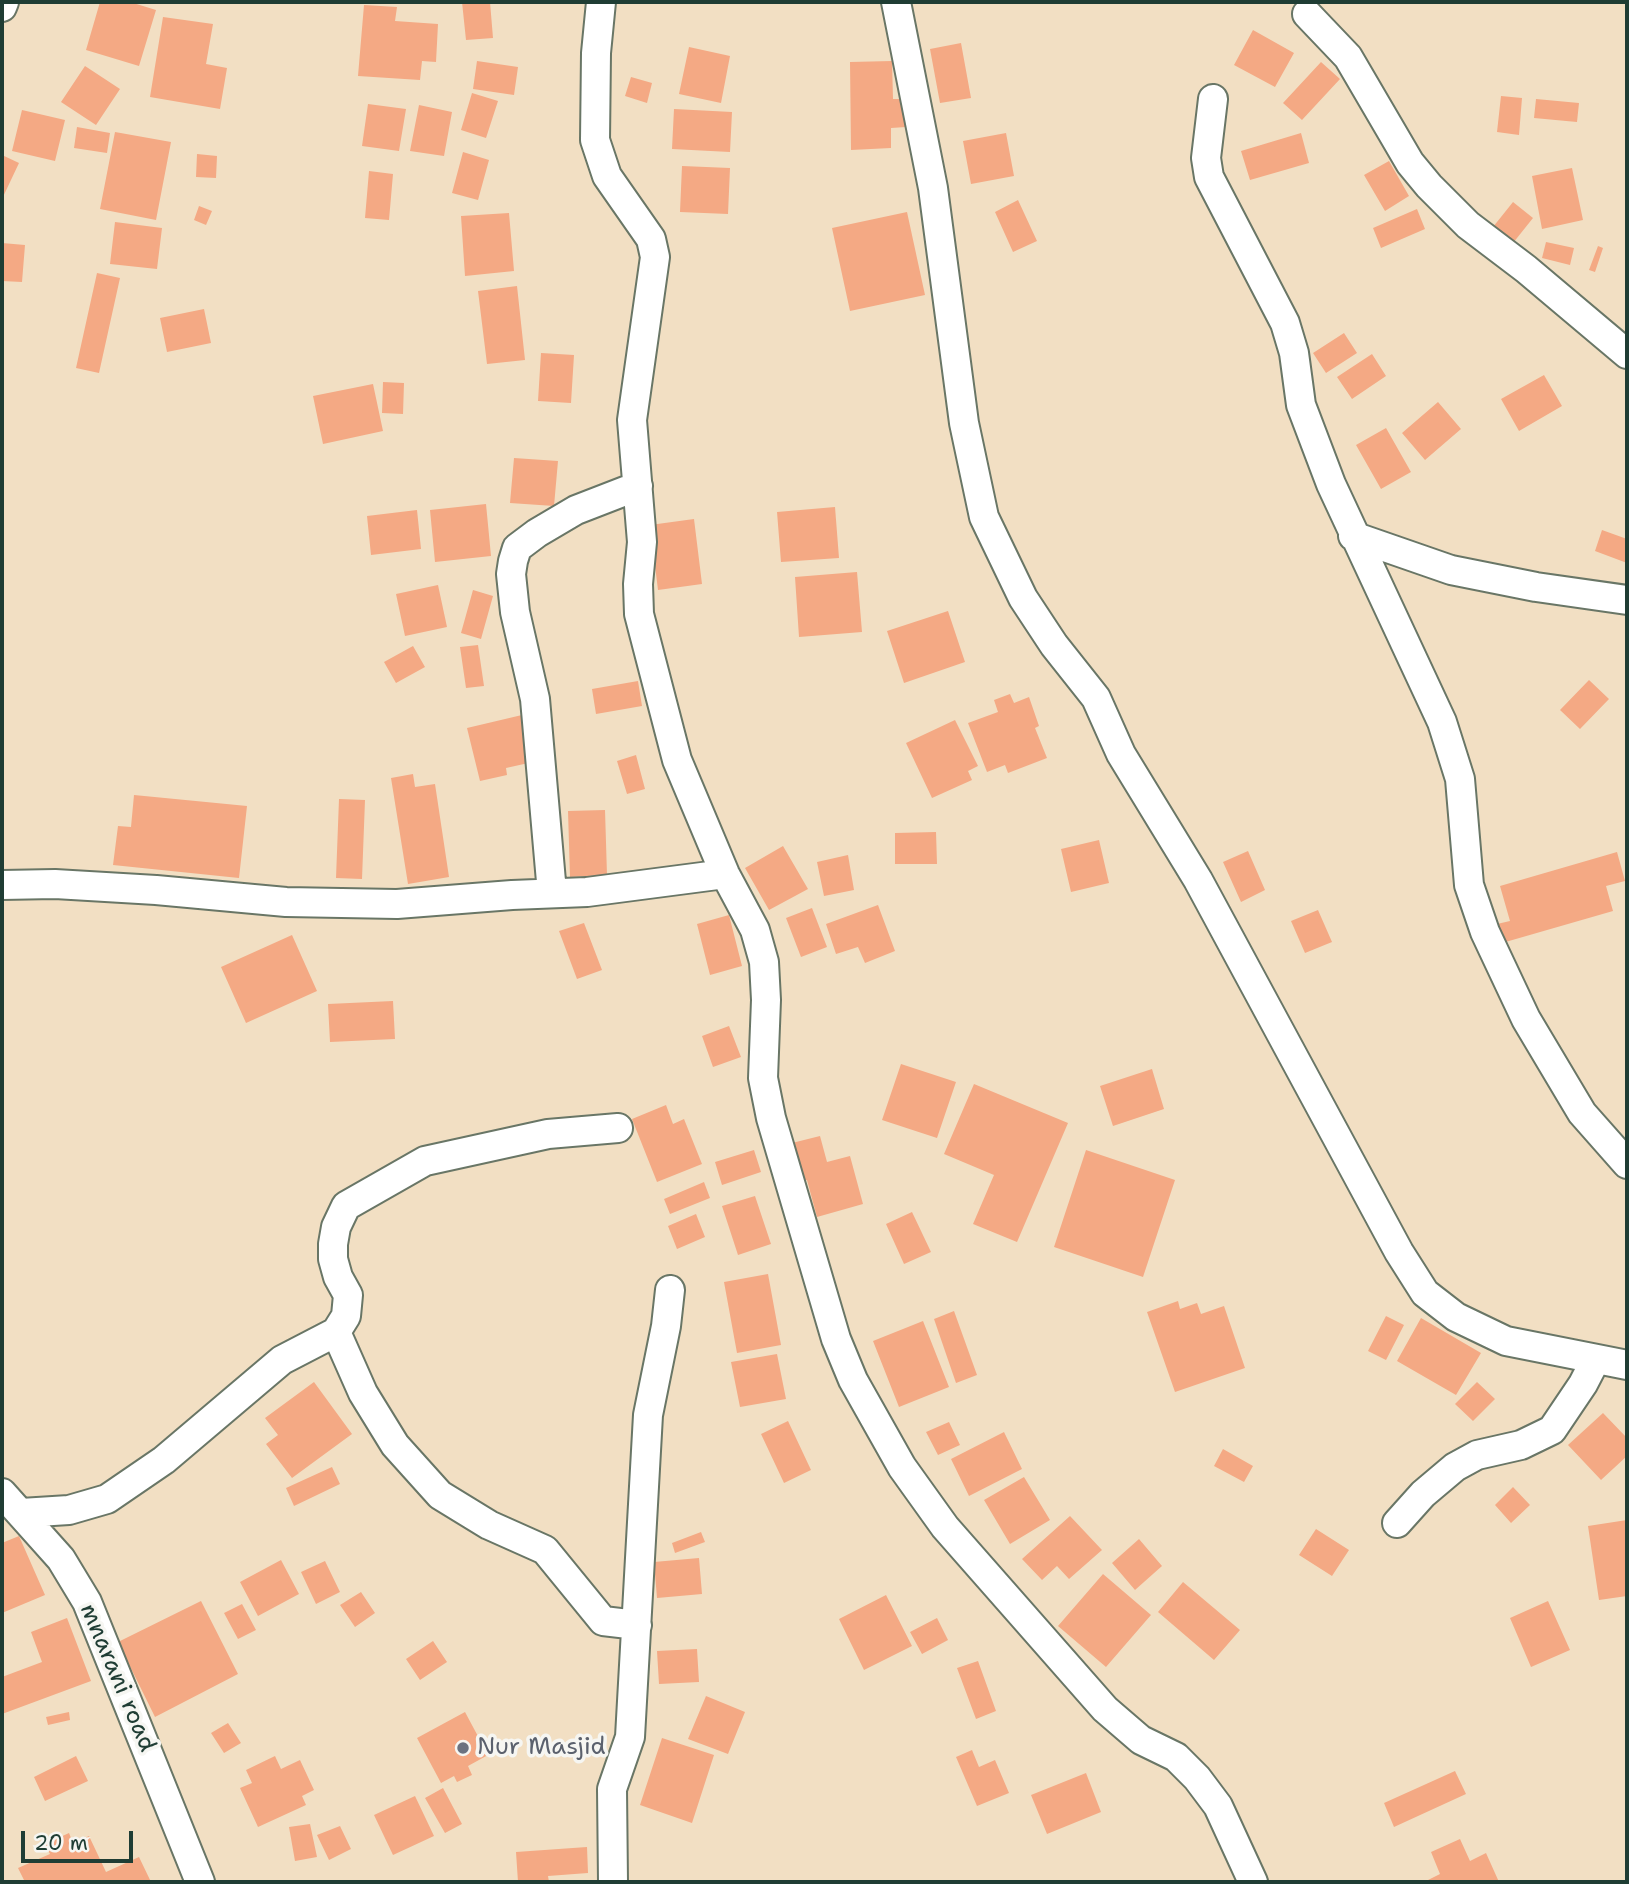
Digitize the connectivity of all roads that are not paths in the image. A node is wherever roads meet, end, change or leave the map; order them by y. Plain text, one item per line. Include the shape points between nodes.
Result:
1 (4, 2) edge
2 (601, 2) edge
3 (896, 2) edge
4 (2, 8) edge
5 (1307, 14) dead end
6 (1213, 99) dead end
7 (1627, 354) edge
8 (638, 486) junction
9 (1353, 536) junction
10 (1627, 600) edge
11 (724, 874) junction
12 (2, 885) edge
13 (552, 893) junction
14 (618, 1128) dead end
15 (1627, 1164) edge
16 (670, 1290) dead end
17 (336, 1332) junction
18 (1595, 1359) junction
19 (1627, 1365) edge
20 (12, 1503) edge
21 (1397, 1523) dead end
22 (637, 1625) junction
23 (200, 1882) edge
24 (613, 1882) edge
25 (1253, 1882) edge

1 - 4 street
2 - 8 street via 595,140 607,176 651,239 655,257 632,420
3 - 18 street via 933,188 975,476 984,517 1023,598 1096,698 1121,754 1198,880 1425,1293 1456,1317 1506,1341
5 - 7 street via 1348,58 1410,163 1429,186 1468,225
6 - 9 street via 1206,158 1209,177 1285,323 1301,405
8 - 11 street via 642,542 639,614 677,760
8 - 13 street via 576,510 537,533 517,548 513,561 515,612 535,699
9 - 10 street via 1451,570
9 - 15 street via 1442,722 1460,779 1469,885 1485,932 1526,1019 1582,1113
11 - 13 street
11 - 25 street via 755,930 764,962 763,1078 771,1118 836,1339 853,1380 902,1467 945,1527 1105,1709 1142,1741 1176,1757 1197,1778 1218,1806
12 - 13 street via 55,884 286,902 383,904
14 - 17 street via 548,1134 425,1161 346,1206 333,1244 332,1259 348,1295 346,1316
16 - 22 street via 648,1415
17 - 20 street via 282,1360 164,1460 107,1499 69,1510
17 - 22 street via 363,1393 395,1445 440,1495 489,1525 545,1550 603,1621
18 - 19 street
18 - 21 street via 1552,1430 1521,1446 1477,1455 1455,1467
20 - 23 street, mnarani road via 61,1559 87,1602
22 - 24 street via 631,1737 612,1789

